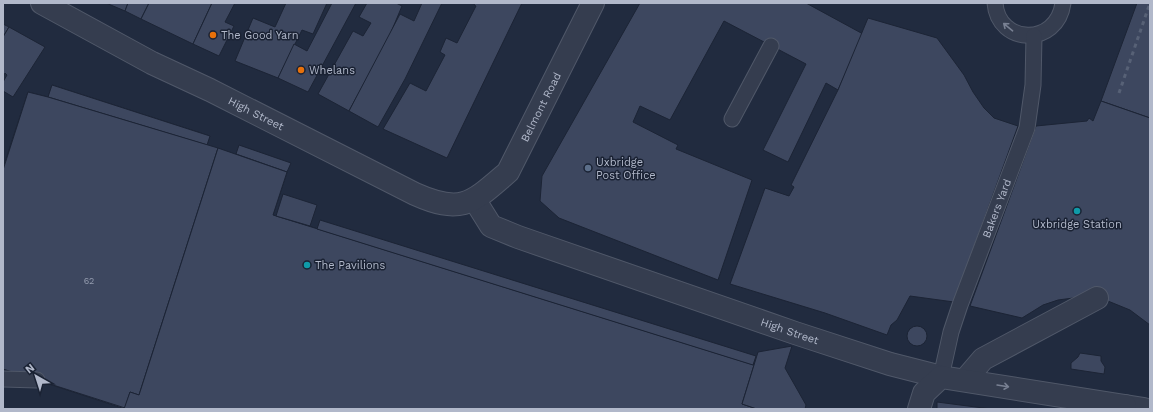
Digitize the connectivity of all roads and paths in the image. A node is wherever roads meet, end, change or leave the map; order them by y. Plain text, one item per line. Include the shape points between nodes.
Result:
1 (42, 3) edge
2 (593, 3) edge
3 (996, 3) edge
4 (1063, 3) edge
5 (1034, 36) junction
6 (771, 46) dead end
7 (732, 119) dead end
8 (475, 200) junction
9 (1097, 298) dead end
10 (941, 377) junction
11 (3, 379) edge
12 (37, 380) dead end
13 (965, 380) junction
14 (1131, 408) edge
15 (919, 409) edge

1 - 8 street, High Street via 152,63 421,197 447,206
2 - 8 street, Belmont Road via 508,172
5 -> 3 lane via 1022,35 1011,30 1002,22 996,11
4 - 5 lane via 1061,12 1051,28
5 - 10 lane, Bakers Yard via 1033,85 1027,128 960,305
6 - 7 lane
8 - 10 street, High Street via 491,226 518,237 774,326 890,364
9 - 13 street via 983,359
10 - 13 street, High Street
10 - 15 street via 924,393
11 - 12 lane
13 -> 14 street, High Street

